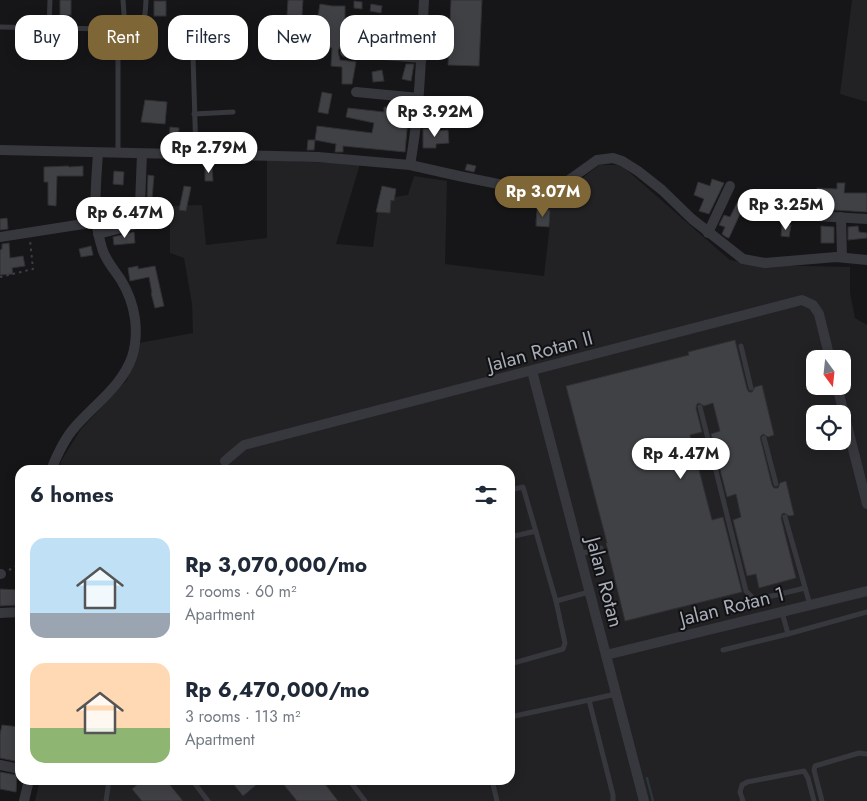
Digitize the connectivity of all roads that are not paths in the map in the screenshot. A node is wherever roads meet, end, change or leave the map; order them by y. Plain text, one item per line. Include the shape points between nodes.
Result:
1 (50, 0) edge
2 (123, 0) edge
3 (146, 0) edge
4 (424, 0) edge
5 (49, 15) edge
6 (124, 15) edge
7 (145, 15) edge
8 (423, 15) edge
9 (0, 27) edge
10 (15, 27) edge
11 (118, 60) edge
12 (193, 60) edge
13 (422, 60) edge
14 (356, 92) dead end
15 (419, 98) junction
16 (233, 112) dead end
17 (194, 114) junction
18 (0, 150) edge
19 (98, 153) junction
20 (118, 153) junction
21 (142, 154) junction
22 (196, 155) junction
23 (410, 165) junction
24 (730, 186) dead end
25 (782, 214) dead end
26 (841, 217) junction
27 (867, 219) edge
28 (96, 222) junction
29 (708, 233) junction
30 (98, 234) junction
31 (0, 238) edge
32 (842, 257) junction
33 (867, 260) edge
34 (742, 346) dead end
35 (828, 350) edge
36 (532, 371) junction
37 (751, 388) dead end
38 (839, 395) edge
39 (700, 407) dead end
40 (764, 438) dead end
41 (225, 462) dead end
42 (53, 465) edge
43 (776, 484) dead end
44 (515, 489) edge
45 (867, 504) edge
46 (785, 517) dead end
47 (536, 530) junction
48 (515, 536) edge
49 (601, 548) dead end
50 (580, 554) junction
51 (805, 588) junction
52 (867, 591) edge
53 (590, 592) junction
54 (556, 601) junction
55 (810, 605) junction
56 (15, 612) edge
57 (782, 612) junction
58 (867, 612) edge
59 (0, 613) edge
60 (788, 634) junction
61 (724, 650) dead end
62 (606, 656) junction
63 (515, 663) edge
64 (616, 694) junction
65 (589, 700) junction
66 (515, 716) edge
67 (867, 754) edge
68 (0, 765) edge
69 (15, 768) edge
70 (28, 785) edge
71 (108, 785) edge
72 (196, 785) edge
73 (353, 785) edge
74 (493, 785) edge
75 (24, 801) edge
76 (106, 801) edge
77 (208, 801) edge
78 (366, 801) edge
79 (497, 801) edge
80 (613, 801) edge
81 (644, 801) edge
82 (743, 801) edge
83 (814, 801) edge
84 (822, 801) edge

1 - 5 lane
2 - 6 lane
3 - 7 lane
4 - 8 street
9 - 10 lane
11 - 20 lane
12 - 17 lane
13 - 15 street
14 - 15 street
15 - 23 street
16 - 17 lane
17 - 22 lane
18 - 19 street
19 - 20 street
19 - 28 street
20 - 21 street
21 - 22 street
21 - 30 street via 136,224
22 - 23 street via 285,155
23 - 29 street via 541,191 556,188 597,160 613,158 638,171
24 - 29 street
25 - 26 street
26 - 27 street
26 - 32 street
28 - 30 street
28 - 31 street
29 - 32 street via 736,255 753,262
30 - 42 street via 104,254 132,304 135,345 115,385 68,435
32 - 33 street
34 - 37 lane
35 - 36 street, Jalan Rotan II via 819,314 813,305 802,300
36 - 41 street, Jalan Rotan II via 244,445
36 - 50 street, Jalan Rotan
38 - 45 street
39 - 51 lane via 746,591 755,600
40 - 43 lane
44 - 47 lane via 522,487
46 - 51 lane
47 - 48 lane
47 - 54 lane
49 - 50 lane
50 - 53 street, Jalan Rotan
51 - 55 lane
52 - 55 street, Jalan Rotan 1
53 - 54 lane
53 - 62 street, Jalan Rotan
54 - 63 lane via 565,643 563,649
55 - 57 street, Jalan Rotan 1
56 - 59 street
57 - 60 lane
57 - 62 street, Jalan Rotan 1
58 - 60 lane
60 - 61 lane
62 - 64 street, Jalan Rotan
64 - 65 lane
64 - 81 street, Jalan Rotan
65 - 66 lane
65 - 80 lane
67 - 84 lane via 860,753 815,766
68 - 69 street
70 - 75 street
71 - 76 lane
72 - 77 lane
73 - 78 lane
74 - 79 lane
82 - 83 lane via 740,792 747,782 798,771 804,771 808,778

